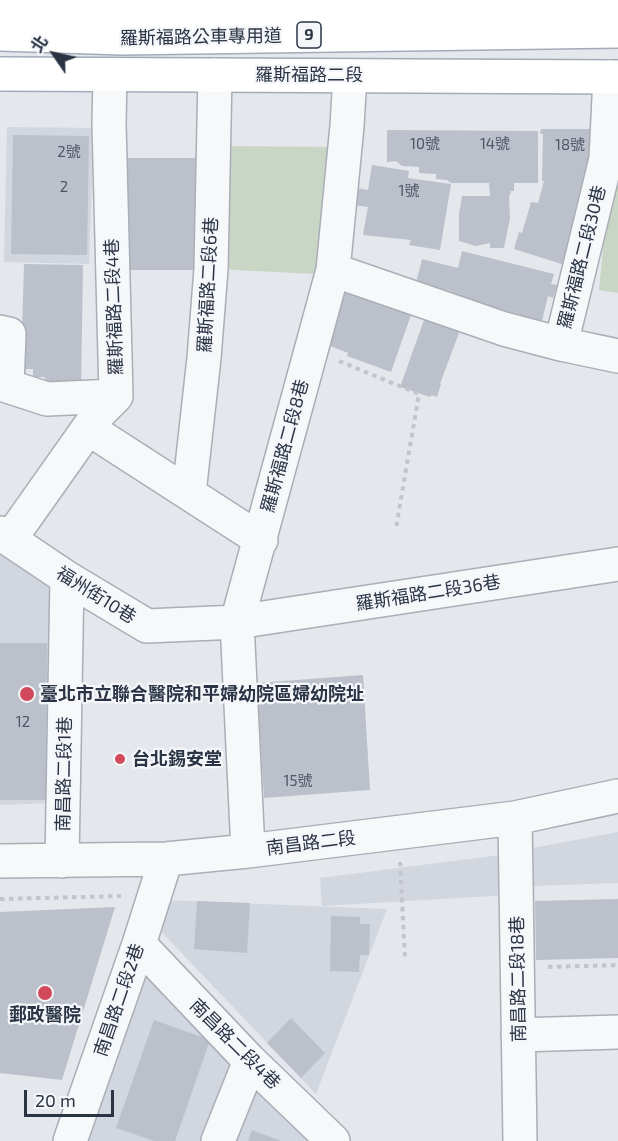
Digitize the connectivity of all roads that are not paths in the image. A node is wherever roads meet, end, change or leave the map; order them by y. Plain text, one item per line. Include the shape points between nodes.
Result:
1 (0, 7) edge
2 (618, 7) edge
3 (618, 30) edge
4 (0, 34) edge
5 (0, 47) edge
6 (615, 68) edge
7 (0, 74) edge
8 (111, 75) junction
9 (215, 75) junction
10 (350, 75) junction
11 (333, 270) junction
12 (0, 332) edge
13 (561, 344) junction
14 (618, 356) edge
15 (117, 396) junction
16 (89, 429) junction
17 (189, 494) junction
18 (5, 536) edge
19 (261, 540) junction
20 (618, 564) edge
21 (67, 578) junction
22 (237, 622) junction
23 (618, 796) edge
24 (515, 818) junction
25 (248, 851) junction
26 (166, 859) junction
27 (0, 861) edge
28 (62, 861) junction
29 (139, 944) junction
30 (618, 1032) edge
31 (519, 1035) junction
32 (250, 1061) junction
33 (70, 1141) edge
34 (218, 1141) edge
35 (333, 1141) edge
36 (520, 1141) edge

1 - 2 main road, 9
3 - 4 main road, 羅斯福路公車專用道 / 9 via 122,38
5 - 6 main road, 羅斯福路公車專用道 / 9
6 - 10 main road, 羅斯福路二段
6 - 13 street, 羅斯福路二段30巷 via 606,159
7 - 8 main road, 羅斯福路二段
8 - 9 main road, 羅斯福路二段
8 - 15 street, 羅斯福路二段4巷
9 - 10 main road, 羅斯福路二段
9 - 17 street, 羅斯福路二段6巷 via 211,269
10 - 11 street, 羅斯福路二段8巷
11 - 13 street via 504,329
11 - 19 street, 羅斯福路二段8巷
12 - 15 street via 9,334 7,386 47,399
13 - 14 street, 羅斯福路二段30巷
15 - 16 street, 羅斯福路二段4巷
16 - 17 street
16 - 18 street, 羅斯福路二段4巷
17 - 19 street
18 - 21 street, 福州街10巷
19 - 22 street, 羅斯福路二段8巷
20 - 22 street, 羅斯福路二段36巷
21 - 22 street, 福州街10巷 via 147,626
21 - 28 street, 南昌路二段1巷
22 - 25 street, 羅斯福路二段8巷
23 - 24 street, 南昌路二段
24 - 25 street, 南昌路二段
24 - 31 street, 南昌路二段18巷
25 - 26 street, 南昌路二段
26 - 28 street, 南昌路二段
26 - 29 street, 南昌路二段2巷
27 - 28 street, 南昌路二段
29 - 32 street, 南昌路二段4巷
29 - 33 street, 南昌路二段2巷
30 - 31 street
31 - 36 street, 南昌路二段18巷
32 - 34 street
32 - 35 street, 南昌路二段4巷

